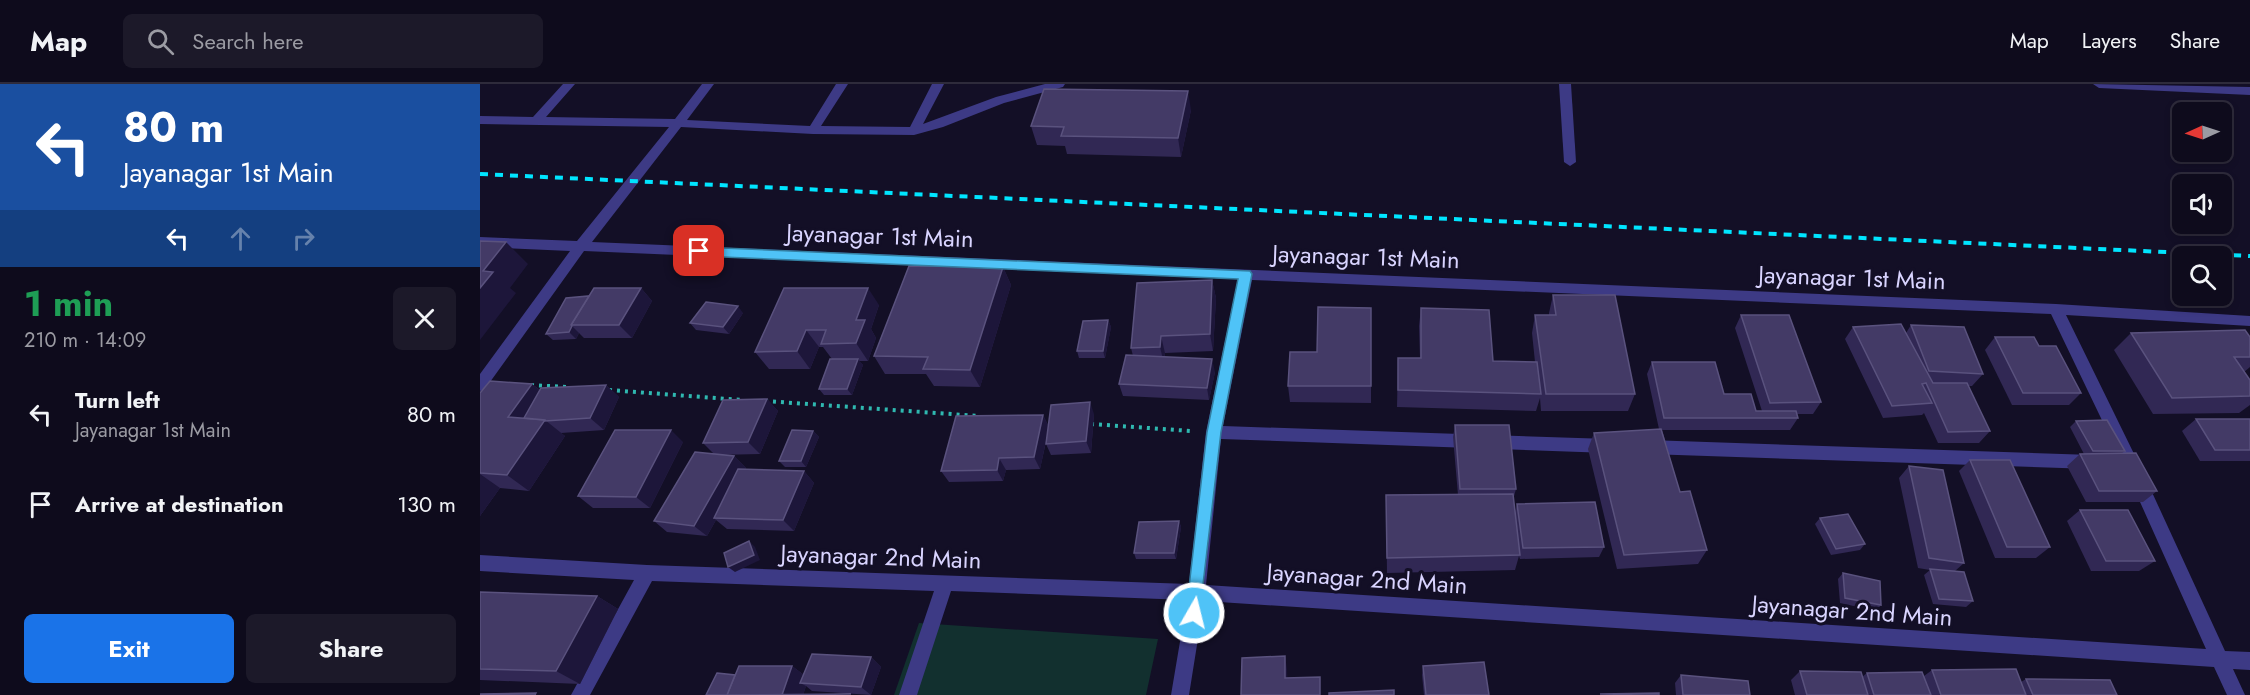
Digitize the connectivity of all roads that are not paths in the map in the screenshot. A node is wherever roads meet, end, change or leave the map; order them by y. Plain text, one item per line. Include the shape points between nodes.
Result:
1 (569, 84) edge
2 (708, 84) edge
3 (842, 84) edge
4 (938, 84) edge
5 (1059, 84) edge
6 (1565, 84) edge
7 (2099, 84) edge
8 (2181, 86) edge
9 (2250, 92) edge
10 (480, 120) edge
11 (536, 121) junction
12 (676, 123) junction
13 (813, 130) junction
14 (914, 131) junction
15 (1570, 162) dead end
16 (480, 242) edge
17 (581, 246) junction
18 (1246, 274) junction
19 (2056, 309) junction
20 (2250, 321) edge
21 (481, 383) edge
22 (1214, 432) junction
23 (2131, 464) junction
24 (480, 563) edge
25 (647, 573) junction
26 (945, 583) junction
27 (1197, 592) junction
28 (2219, 659) junction
29 (2250, 661) edge
30 (580, 695) edge
31 (908, 695) edge
32 (1180, 695) edge
33 (2236, 695) edge

1 - 11 street
2 - 12 street
3 - 13 street
4 - 14 street
5 - 14 street
6 - 15 street
7 - 8 street
8 - 9 street
10 - 11 street
11 - 12 street
12 - 13 street
12 - 17 street
13 - 14 street
16 - 17 street, Jayanagar 1st Main
17 - 18 street, Jayanagar 1st Main
17 - 21 street
18 - 19 street, Jayanagar 1st Main
18 - 22 street
19 - 20 street, Jayanagar 1st Main
19 - 23 street
22 - 23 street
22 - 27 street
23 - 28 street
24 - 25 street, Jayanagar 2nd Main
25 - 26 street, Jayanagar 2nd Main
25 - 30 street
26 - 27 street, Jayanagar 2nd Main
26 - 31 street
27 - 28 street, Jayanagar 2nd Main
27 - 32 street
28 - 29 street, Jayanagar 2nd Main
28 - 33 street

